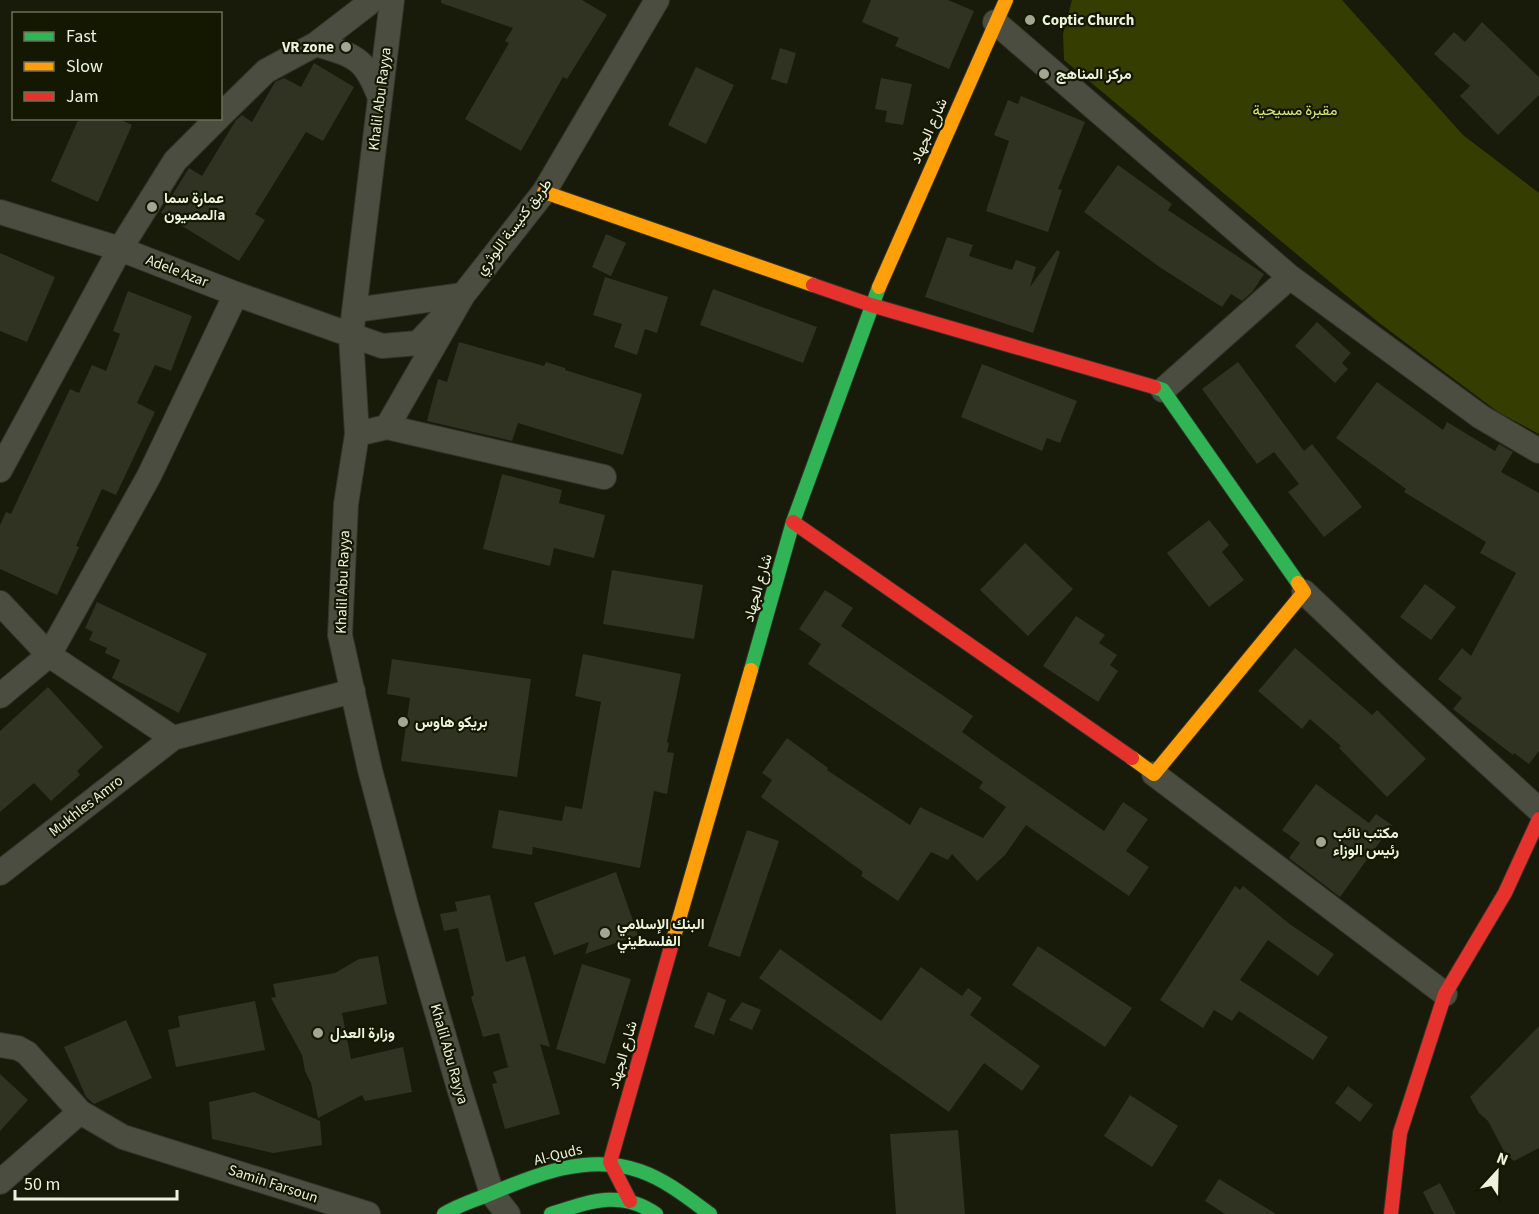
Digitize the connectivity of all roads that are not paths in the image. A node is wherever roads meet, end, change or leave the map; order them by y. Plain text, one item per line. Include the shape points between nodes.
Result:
1 (369, 0) edge
2 (392, 0) edge
3 (657, 0) edge
4 (1006, 0) edge
5 (995, 22) junction
6 (316, 44) junction
7 (380, 98) junction
8 (222, 114) edge
9 (216, 120) edge
10 (544, 192) junction
11 (0, 212) edge
12 (120, 249) junction
13 (1290, 277) junction
14 (236, 294) junction
15 (463, 295) junction
16 (872, 305) junction
17 (355, 310) junction
18 (351, 336) junction
19 (1163, 390) junction
20 (387, 427) junction
21 (357, 434) junction
22 (1539, 451) edge
23 (0, 470) edge
24 (604, 477) dead end
25 (794, 522) junction
26 (1304, 592) junction
27 (0, 603) edge
28 (50, 655) junction
29 (352, 691) junction
30 (0, 696) edge
31 (173, 738) junction
32 (1154, 774) junction
33 (1539, 810) edge
34 (1539, 819) edge
35 (0, 873) edge
36 (1445, 994) junction
37 (0, 1045) edge
38 (80, 1112) junction
39 (610, 1162) junction
40 (0, 1182) edge
41 (492, 1194) junction
42 (630, 1201) junction
43 (368, 1214) edge
44 (444, 1214) edge
45 (508, 1214) edge
46 (551, 1214) edge
47 (656, 1214) edge
48 (710, 1214) edge
49 (1391, 1214) edge

1 - 6 street
2 - 7 street, Khalil Abu Rayya
3 - 10 street, طريق كنيسة اللوثري
4 - 5 street, شارع الجهاد
5 - 13 street
5 - 16 street, شارع الجهاد
6 - 7 street via 350,54 370,73
6 - 8 street via 266,71
7 - 17 street, Khalil Abu Rayya
9 - 12 street via 175,161
10 - 15 street, طريق كنيسة اللوثري
10 - 16 street
11 - 12 street, Adele Azar
12 - 14 street, Adele Azar
12 - 23 street
13 - 19 street
13 - 22 street via 1481,417
14 - 18 street, Adele Azar
14 - 28 street via 150,476
15 - 17 street
15 - 18 street, Adele Azar via 418,343 382,346
15 - 20 street, طريق كنيسة اللوثري
16 - 19 street
16 - 25 street, شارع الجهاد
17 - 18 street, Khalil Abu Rayya
18 - 21 street, Khalil Abu Rayya
19 - 26 street
20 - 21 street
20 - 24 street
21 - 29 street, Khalil Abu Rayya via 346,504 340,635
25 - 32 street
25 - 39 street, شارع الجهاد
26 - 32 street
26 - 33 street
27 - 28 street
28 - 30 street
28 - 31 street
29 - 31 street
29 - 41 street, Khalil Abu Rayya via 407,909
31 - 35 street, Mukhles Amro
32 - 36 street
34 - 36 street via 1505,893
36 - 49 street via 1400,1133
37 - 38 street, Samih Farsoun via 27,1053
38 - 40 street
38 - 43 street, Samih Farsoun via 123,1137
39 - 41 street, Al-Quds via 557,1169
39 - 42 street
39 - 48 street, Al-Quds via 662,1181
41 - 44 street, Al-Quds
41 - 45 street, Khalil Abu Rayya
42 - 46 street via 600,1200
42 - 47 street

